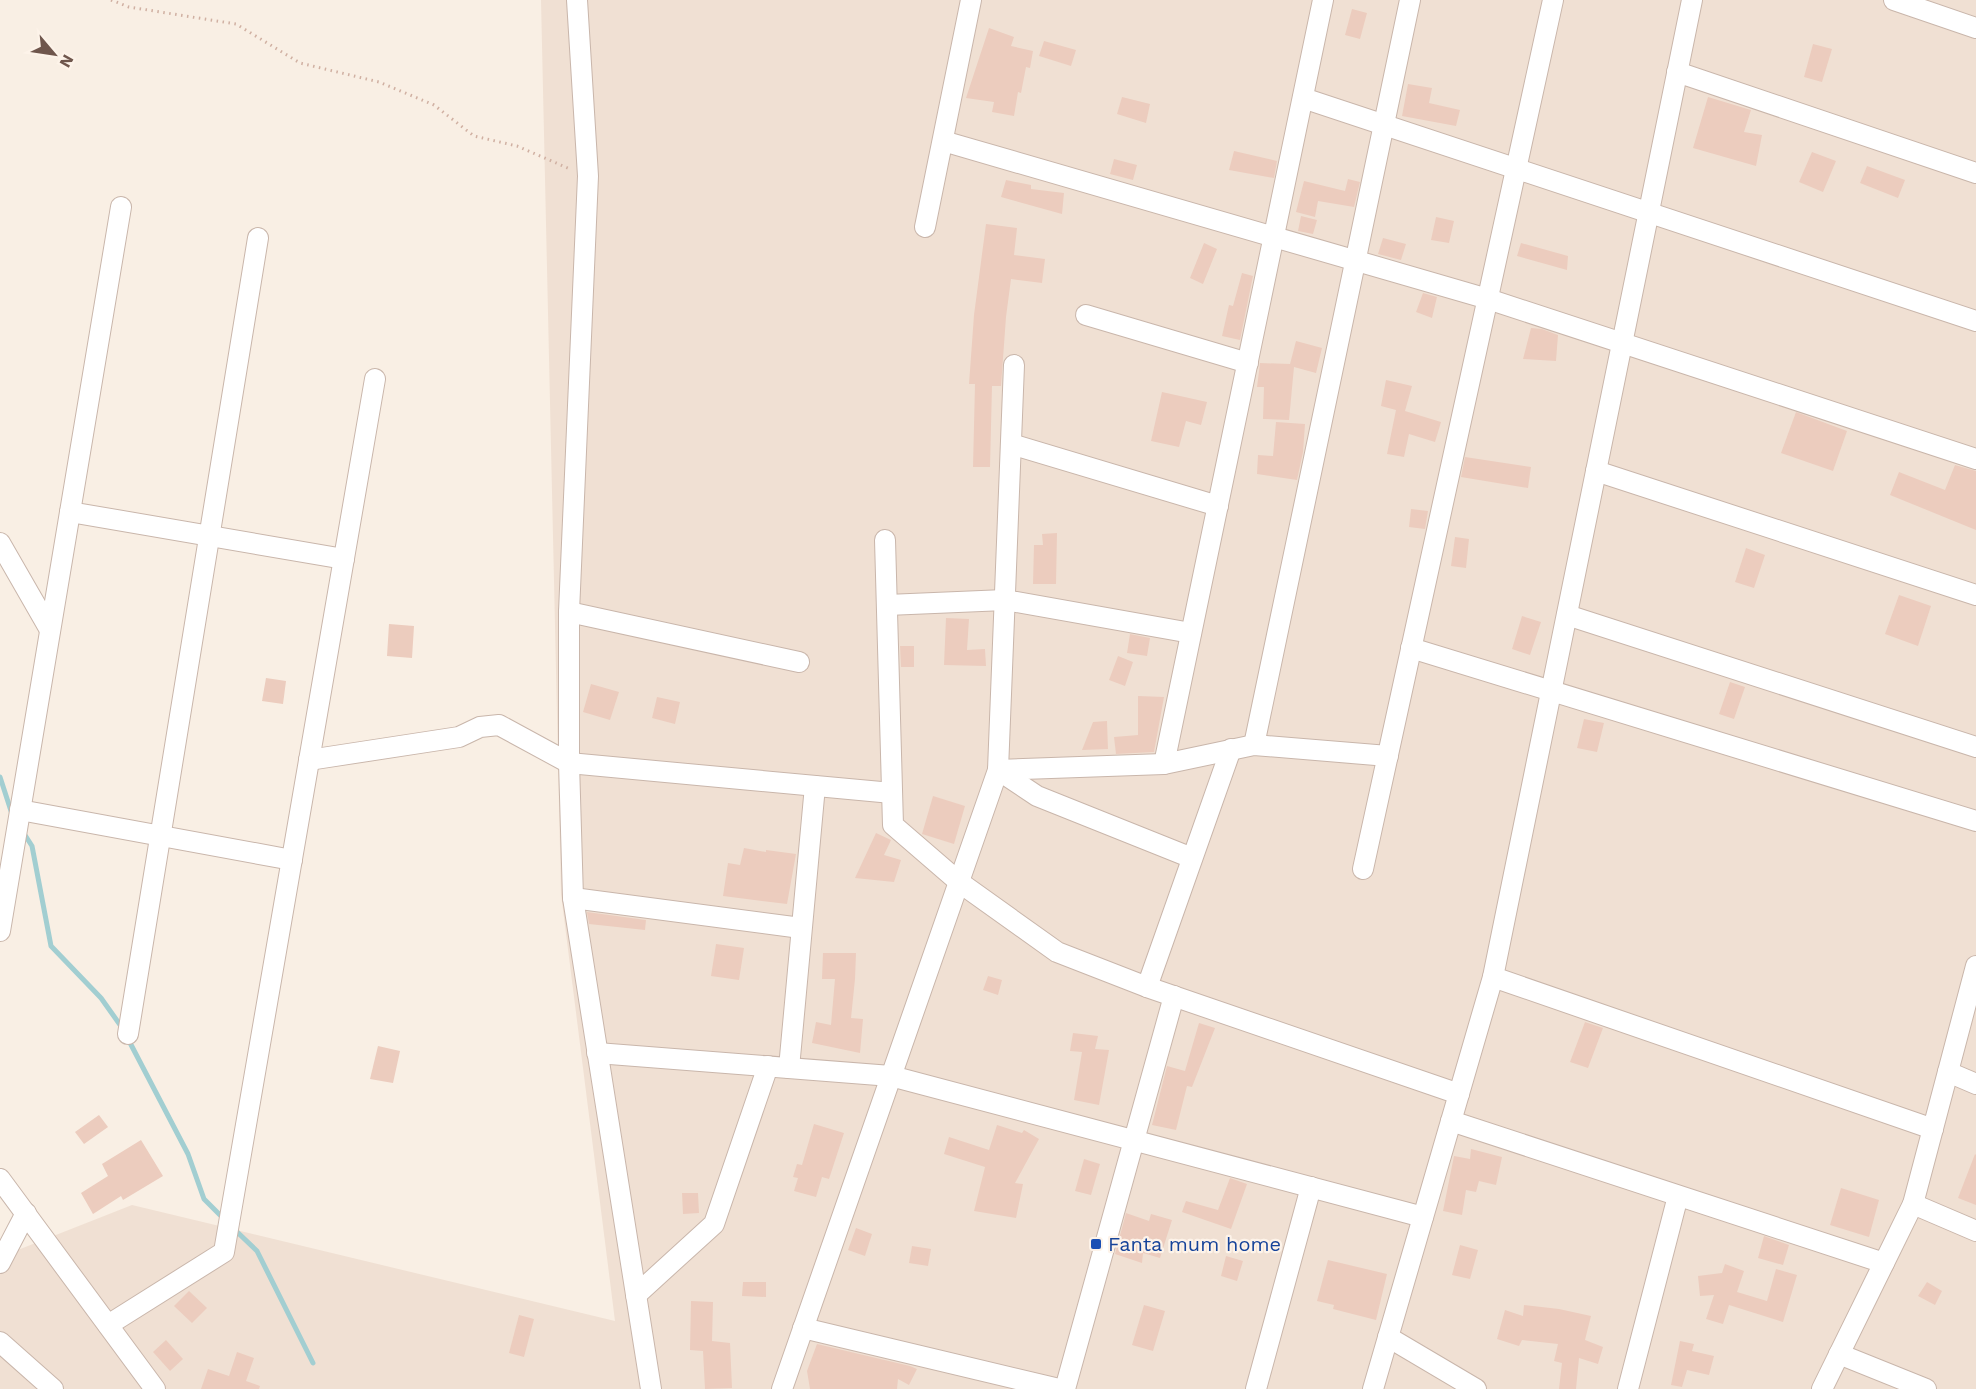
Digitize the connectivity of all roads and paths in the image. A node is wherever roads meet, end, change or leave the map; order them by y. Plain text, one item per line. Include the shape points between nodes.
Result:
1 (111, 0) edge
2 (577, 0) edge
3 (971, 0) edge
4 (1323, 0) edge
5 (1410, 0) edge
6 (1553, 0) edge
7 (1692, 0) edge
8 (1894, 0) edge
9 (1976, 28) edge
10 (1677, 72) junction
11 (1303, 98) junction
12 (1385, 125) junction
13 (942, 141) junction
14 (1516, 168) junction
15 (1976, 173) edge
16 (588, 176) junction
17 (121, 207) dead end
18 (1648, 212) junction
19 (925, 227) dead end
20 (1274, 237) junction
21 (258, 238) dead end
22 (1356, 261) junction
23 (1488, 299) junction
24 (1086, 315) dead end
25 (1976, 321) edge
26 (1622, 343) junction
27 (1248, 363) junction
28 (1014, 365) dead end
29 (375, 379) dead end
30 (1011, 444) junction
31 (1976, 459) edge
32 (1596, 471) junction
33 (1218, 506) junction
34 (70, 512) junction
35 (209, 536) junction
36 (885, 540) dead end
37 (0, 543) edge
38 (344, 559) junction
39 (1976, 595) edge
40 (1005, 600) junction
41 (887, 605) junction
42 (569, 612) junction
43 (1567, 615) junction
44 (50, 630) junction
45 (1191, 633) junction
46 (1411, 648) junction
47 (800, 662) dead end
48 (1551, 691) junction
49 (1254, 745) junction
50 (1976, 747) edge
51 (1231, 749) junction
52 (1388, 756) junction
53 (309, 760) junction
54 (569, 763) junction
55 (1164, 764) junction
56 (998, 770) junction
57 (815, 786) junction
58 (892, 793) junction
59 (20, 810) junction
60 (1976, 821) edge
61 (160, 836) junction
62 (1192, 858) junction
63 (292, 860) junction
64 (1363, 869) dead end
65 (959, 882) junction
66 (573, 898) junction
67 (801, 928) junction
68 (0, 931) edge
69 (1976, 966) edge
70 (1493, 977) junction
71 (1146, 987) junction
72 (1174, 996) junction
73 (128, 1034) dead end
74 (597, 1053) junction
75 (768, 1066) junction
76 (789, 1068) junction
77 (1948, 1072) junction
78 (891, 1076) junction
79 (1976, 1084) edge
80 (1459, 1094) junction
81 (1451, 1121) junction
82 (1933, 1129) junction
83 (1134, 1140) junction
84 (0, 1179) edge
85 (1311, 1187) junction
86 (1678, 1196) junction
87 (1913, 1204) junction
88 (26, 1213) junction
89 (1424, 1217) junction
90 (1976, 1231) edge
91 (0, 1263) edge
92 (1884, 1263) junction
93 (636, 1295) junction
94 (108, 1325) junction
95 (803, 1328) junction
96 (1389, 1337) junction
97 (0, 1342) edge
98 (1839, 1354) junction
99 (1454, 1383) edge
100 (53, 1389) edge
101 (155, 1389) edge
102 (651, 1389) edge
103 (782, 1389) edge
104 (1059, 1389) edge
105 (1065, 1389) edge
106 (1256, 1389) edge
107 (1373, 1389) edge
108 (1476, 1389) edge
109 (1628, 1389) edge
110 (1822, 1389) edge
111 (1926, 1389) edge

1 - 16 path via 129,7 236,24 300,63 379,82 435,105 474,136 517,146
2 - 16 street
3 - 13 street
4 - 11 street
5 - 12 street
6 - 14 street
7 - 10 street
8 - 9 street
10 - 15 street
10 - 18 street
11 - 12 street
11 - 20 street
12 - 14 street
12 - 22 street
13 - 19 street
13 - 20 street
14 - 18 street
14 - 23 street
16 - 42 street
17 - 34 street
18 - 25 street
18 - 26 street
20 - 22 street
20 - 27 street
21 - 35 street
22 - 23 street
22 - 49 street
23 - 26 street
23 - 46 street
24 - 27 street
26 - 31 street
26 - 32 street
27 - 33 street
28 - 30 street
29 - 38 street
30 - 33 street
30 - 40 street
32 - 39 street
32 - 43 street
33 - 45 street
34 - 35 street
34 - 44 street
35 - 38 street
35 - 61 street
36 - 41 street
37 - 44 street
38 - 53 street
40 - 41 street
40 - 45 street
40 - 56 street
41 - 58 street
42 - 47 street
42 - 54 street
43 - 48 street
43 - 50 street
44 - 59 street
45 - 55 street
46 - 48 street
46 - 52 street
48 - 60 street
48 - 70 street
49 - 51 street
49 - 52 street
51 - 55 street
51 - 62 street
52 - 64 street
53 - 54 street via 459,737 480,727 499,725
53 - 63 street
54 - 57 street
54 - 66 street
55 - 56 street
56 - 62 street via 1037,796
56 - 65 street
57 - 58 street
57 - 67 street
58 - 65 street via 893,825
59 - 61 street
59 - 68 street
61 - 63 street
61 - 73 street
62 - 71 street
63 - 94 street via 224,1252
65 - 71 street via 1057,952
65 - 78 street
66 - 67 street
66 - 74 street
67 - 76 street
69 - 77 street
70 - 80 street
70 - 82 street
71 - 72 street
72 - 80 street
72 - 83 street
74 - 75 street
74 - 93 street
75 - 76 street
75 - 93 street via 714,1224
76 - 78 street
77 - 79 street
77 - 82 street
78 - 83 street
78 - 95 street
80 - 81 street
81 - 86 street
81 - 89 street
82 - 87 street
83 - 85 street
83 - 105 street
84 - 88 street
85 - 89 street
85 - 106 street
86 - 92 street
86 - 109 street
87 - 90 street
87 - 92 street
88 - 91 street
88 - 94 street
89 - 96 street
92 - 98 street
93 - 102 street
94 - 101 street
95 - 103 street
95 - 104 street
96 - 99 street
96 - 107 street
97 - 100 street
98 - 110 street
98 - 111 street
99 - 108 street

